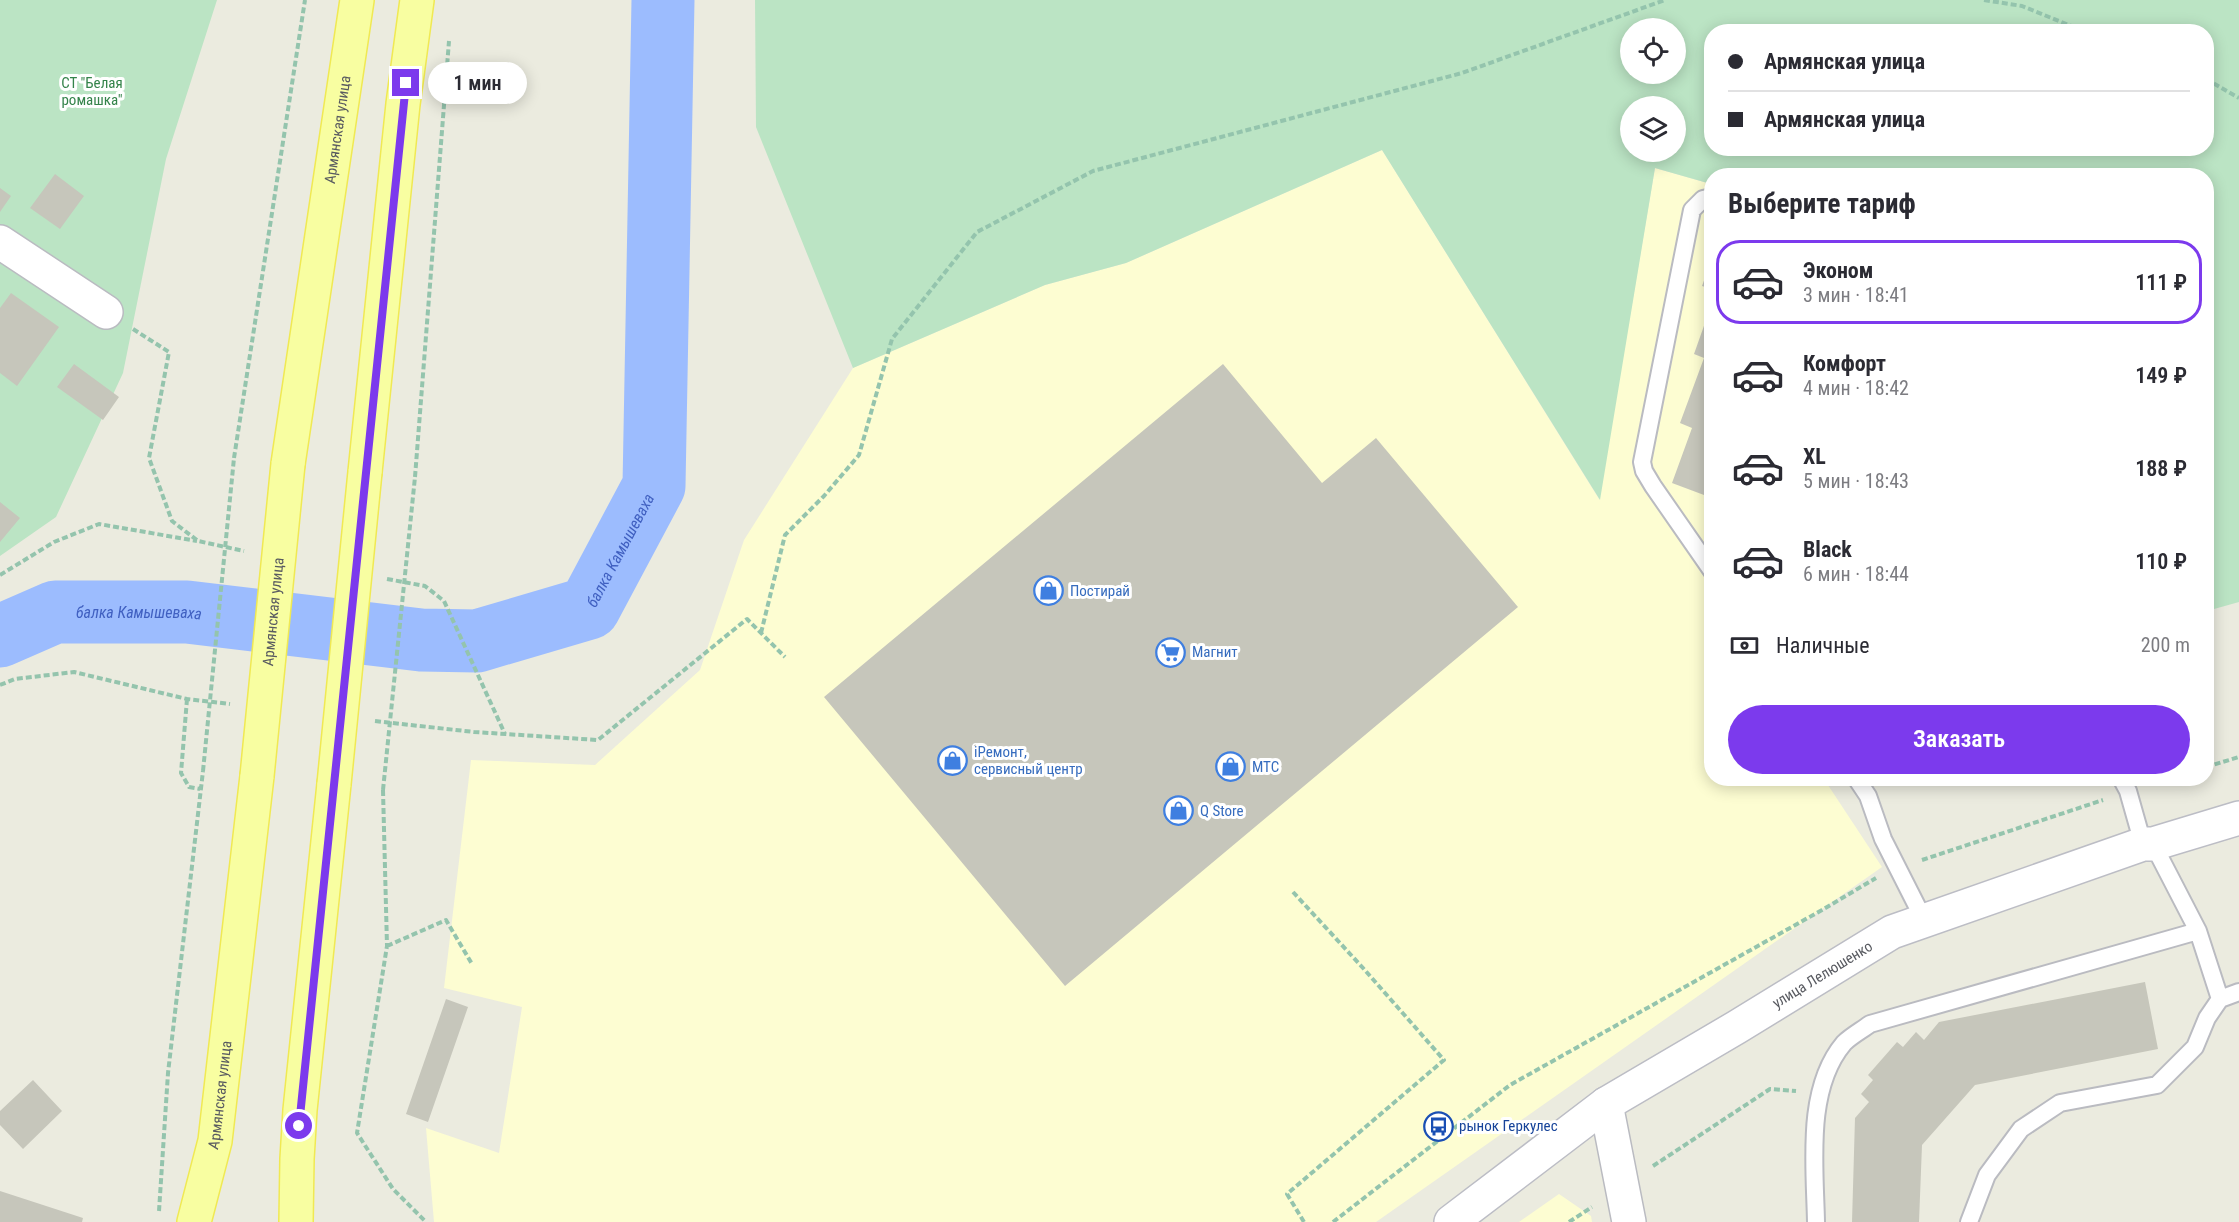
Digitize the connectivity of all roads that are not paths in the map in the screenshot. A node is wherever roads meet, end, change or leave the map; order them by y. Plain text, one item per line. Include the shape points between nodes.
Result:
1 (357, 0) edge
2 (417, 0) edge
3 (1704, 199) edge
4 (0, 242) edge
5 (106, 312) dead end
6 (1704, 559) edge
7 (1861, 786) edge
8 (2125, 786) edge
9 (2239, 818) edge
10 (2148, 844) junction
11 (1923, 920) junction
12 (2198, 931) junction
13 (2239, 992) edge
14 (2220, 999) junction
15 (1606, 1104) junction
16 (194, 1222) edge
17 (296, 1222) edge
18 (1451, 1222) edge
19 (1629, 1222) edge
20 (1816, 1222) edge
21 (1969, 1222) edge

1 - 16 main road, Армянская улица, bridge via 288,464 215,1141
2 - 17 main road, bridge via 403,104 300,1110
3 - 6 lane via 1692,210 1642,462 1653,486
4 - 5 street
7 - 11 lane
8 - 10 lane
9 - 10 street, улица Лелюшенко
10 - 11 street, улица Лелюшенко
10 - 12 lane
11 - 15 street, улица Лелюшенко via 1892,932
12 - 14 lane
12 - 20 lane via 1870,1024 1845,1043 1823,1079 1814,1133
13 - 14 lane
14 - 21 lane via 2206,1018 2195,1047 2157,1085 2060,1103 2021,1129 1987,1175
15 - 18 street, улица Лелюшенко
15 - 19 street

